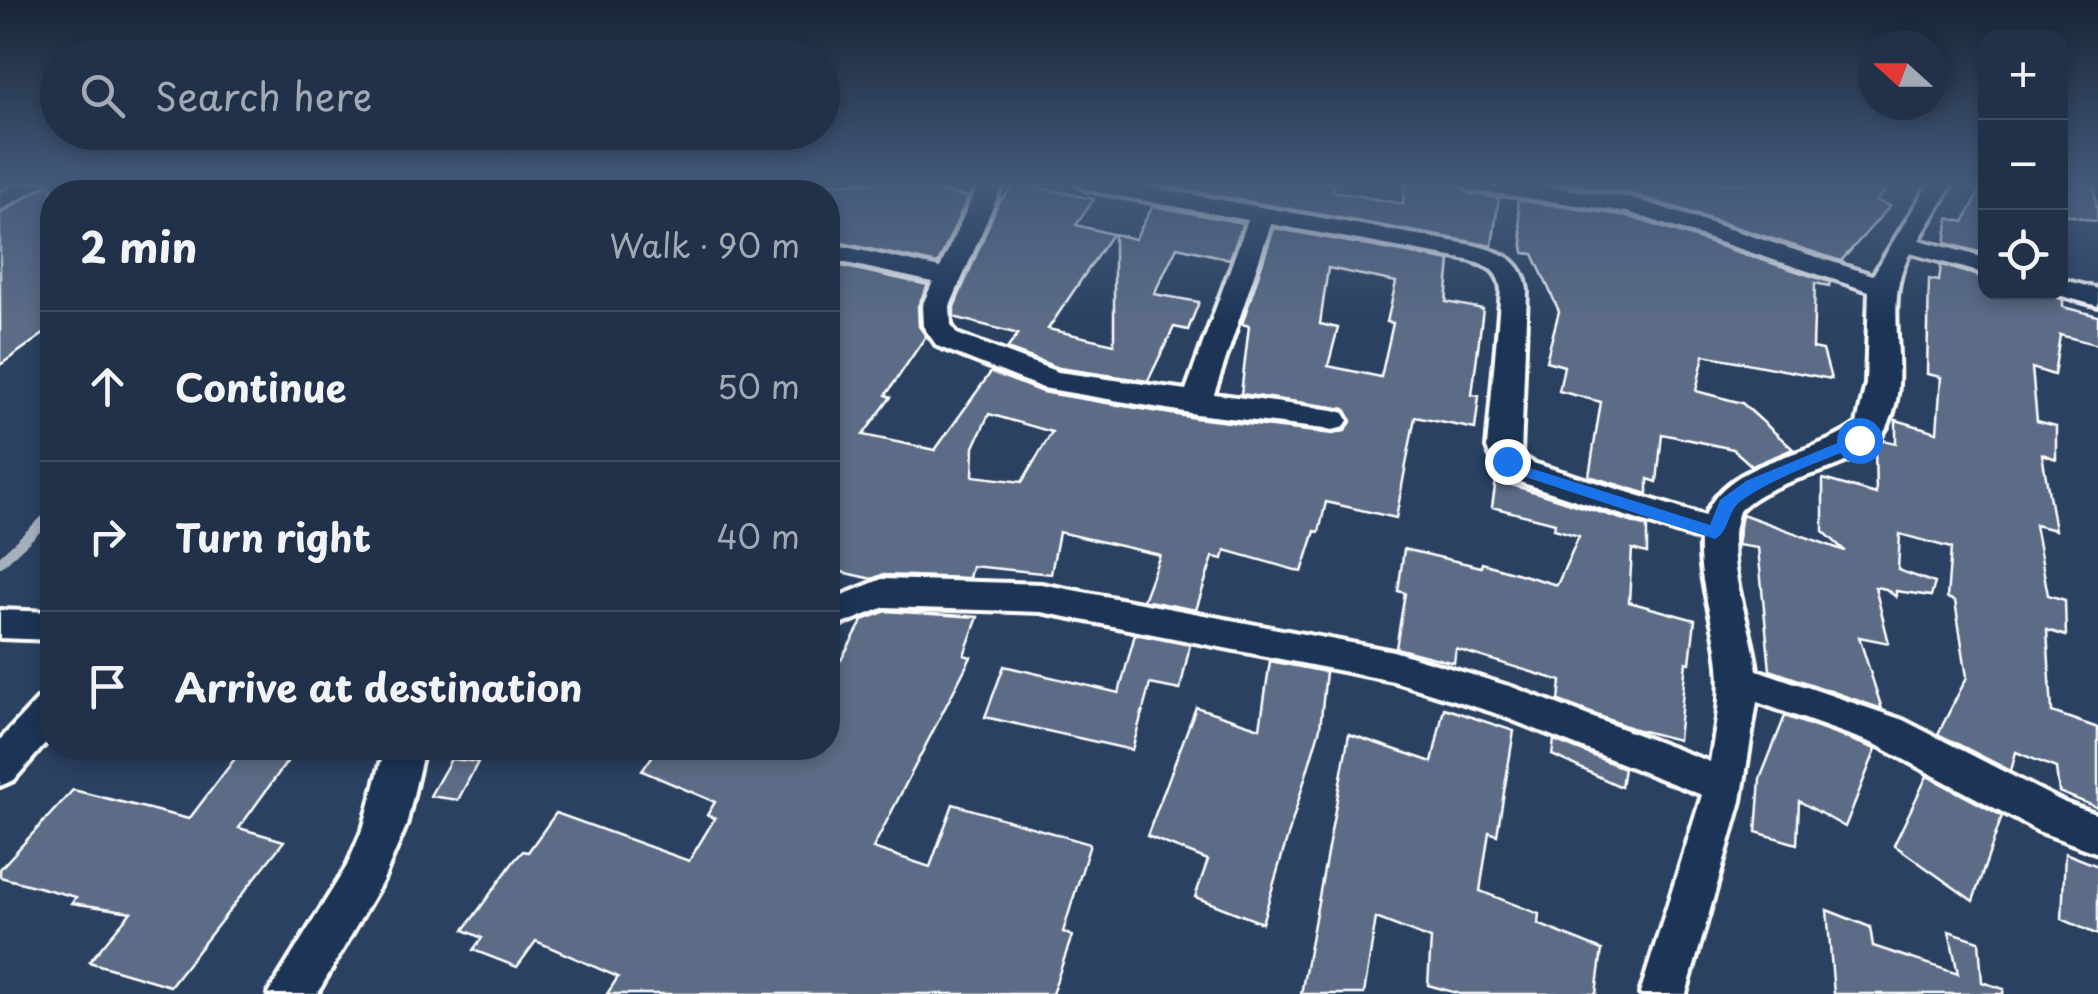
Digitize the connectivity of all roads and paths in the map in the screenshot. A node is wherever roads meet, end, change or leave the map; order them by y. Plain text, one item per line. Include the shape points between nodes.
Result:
1 (969, 229) edge
2 (1257, 229) edge
3 (1336, 229) edge
4 (1708, 229) edge
5 (1914, 229) edge
6 (1905, 244) junction
7 (840, 254) edge
8 (1978, 264) edge
9 (946, 277) junction
10 (1883, 286) junction
11 (2068, 289) edge
12 (2098, 298) edge
13 (1196, 404) junction
14 (1333, 420) dead end
15 (1715, 532) junction
16 (840, 611) edge
17 (0, 624) edge
18 (40, 626) edge
19 (1740, 680) junction
20 (40, 723) edge
21 (401, 760) edge
22 (0, 768) edge
23 (1723, 785) junction
24 (2098, 834) edge
25 (300, 992) edge
26 (1663, 994) edge

1 - 9 street
2 - 13 street
3 - 15 street via 1500,262 1512,274 1514,290 1507,461
4 - 10 street
5 - 6 street
6 - 8 street
6 - 10 street
7 - 9 street
9 - 13 street via 936,306 937,326 948,340 1053,382
10 - 15 street via 1877,420 1859,440 1752,485 1726,504
11 - 12 street
13 - 14 street
15 - 19 street
16 - 23 street via 882,593 1041,598 1393,666 1499,698
17 - 18 street
19 - 23 street
19 - 24 street via 1889,732 2053,818
20 - 22 street
21 - 25 street via 385,826 362,880
23 - 26 street

